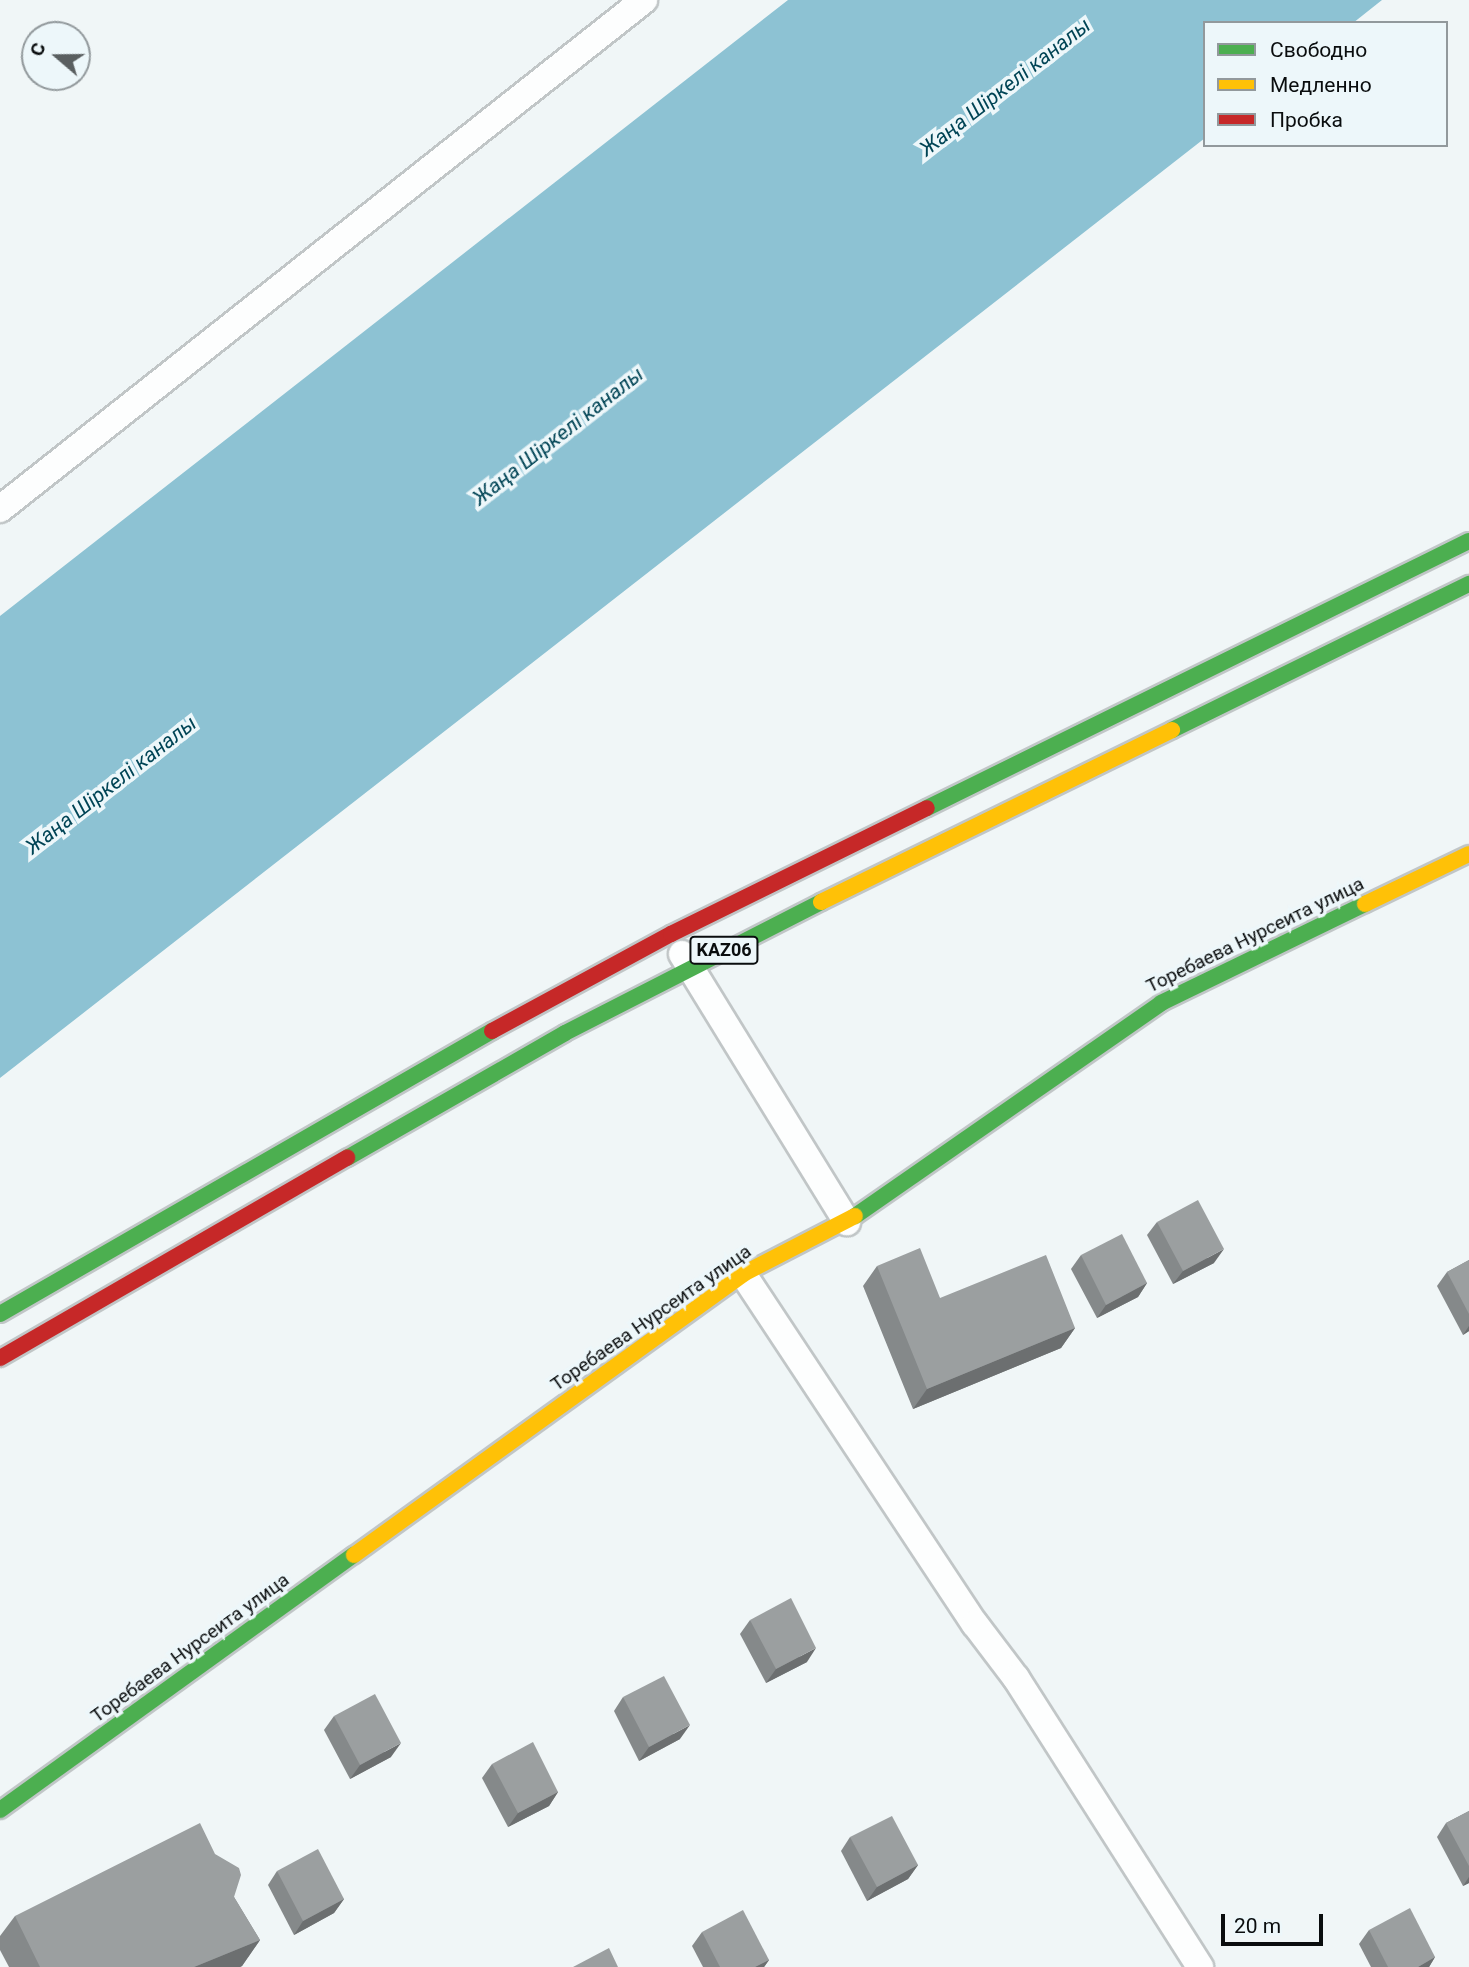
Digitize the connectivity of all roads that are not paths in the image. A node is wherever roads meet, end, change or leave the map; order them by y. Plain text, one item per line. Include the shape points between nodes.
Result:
1 (644, 0) edge
2 (0, 509) edge
3 (1469, 541) edge
4 (1469, 584) edge
5 (1469, 854) edge
6 (671, 934) junction
7 (689, 967) junction
8 (847, 1222) junction
9 (743, 1275) junction
10 (0, 1314) edge
11 (0, 1358) edge
12 (0, 1810) edge
13 (1200, 1967) edge

1 - 2 street
3 - 6 main road, KАZ06
4 - 7 main road, KАZ06
5 - 8 main road, Торебаева Нурсеита улица via 1161,1003
6 - 7 street
6 - 10 main road, KАZ06 via 544,1001
7 - 8 street
7 - 11 main road, KАZ06 via 565,1033
8 - 9 main road, Торебаева Нурсеита улица
9 - 12 main road, Торебаева Нурсеита улица
9 - 13 street via 975,1624 1016,1678

